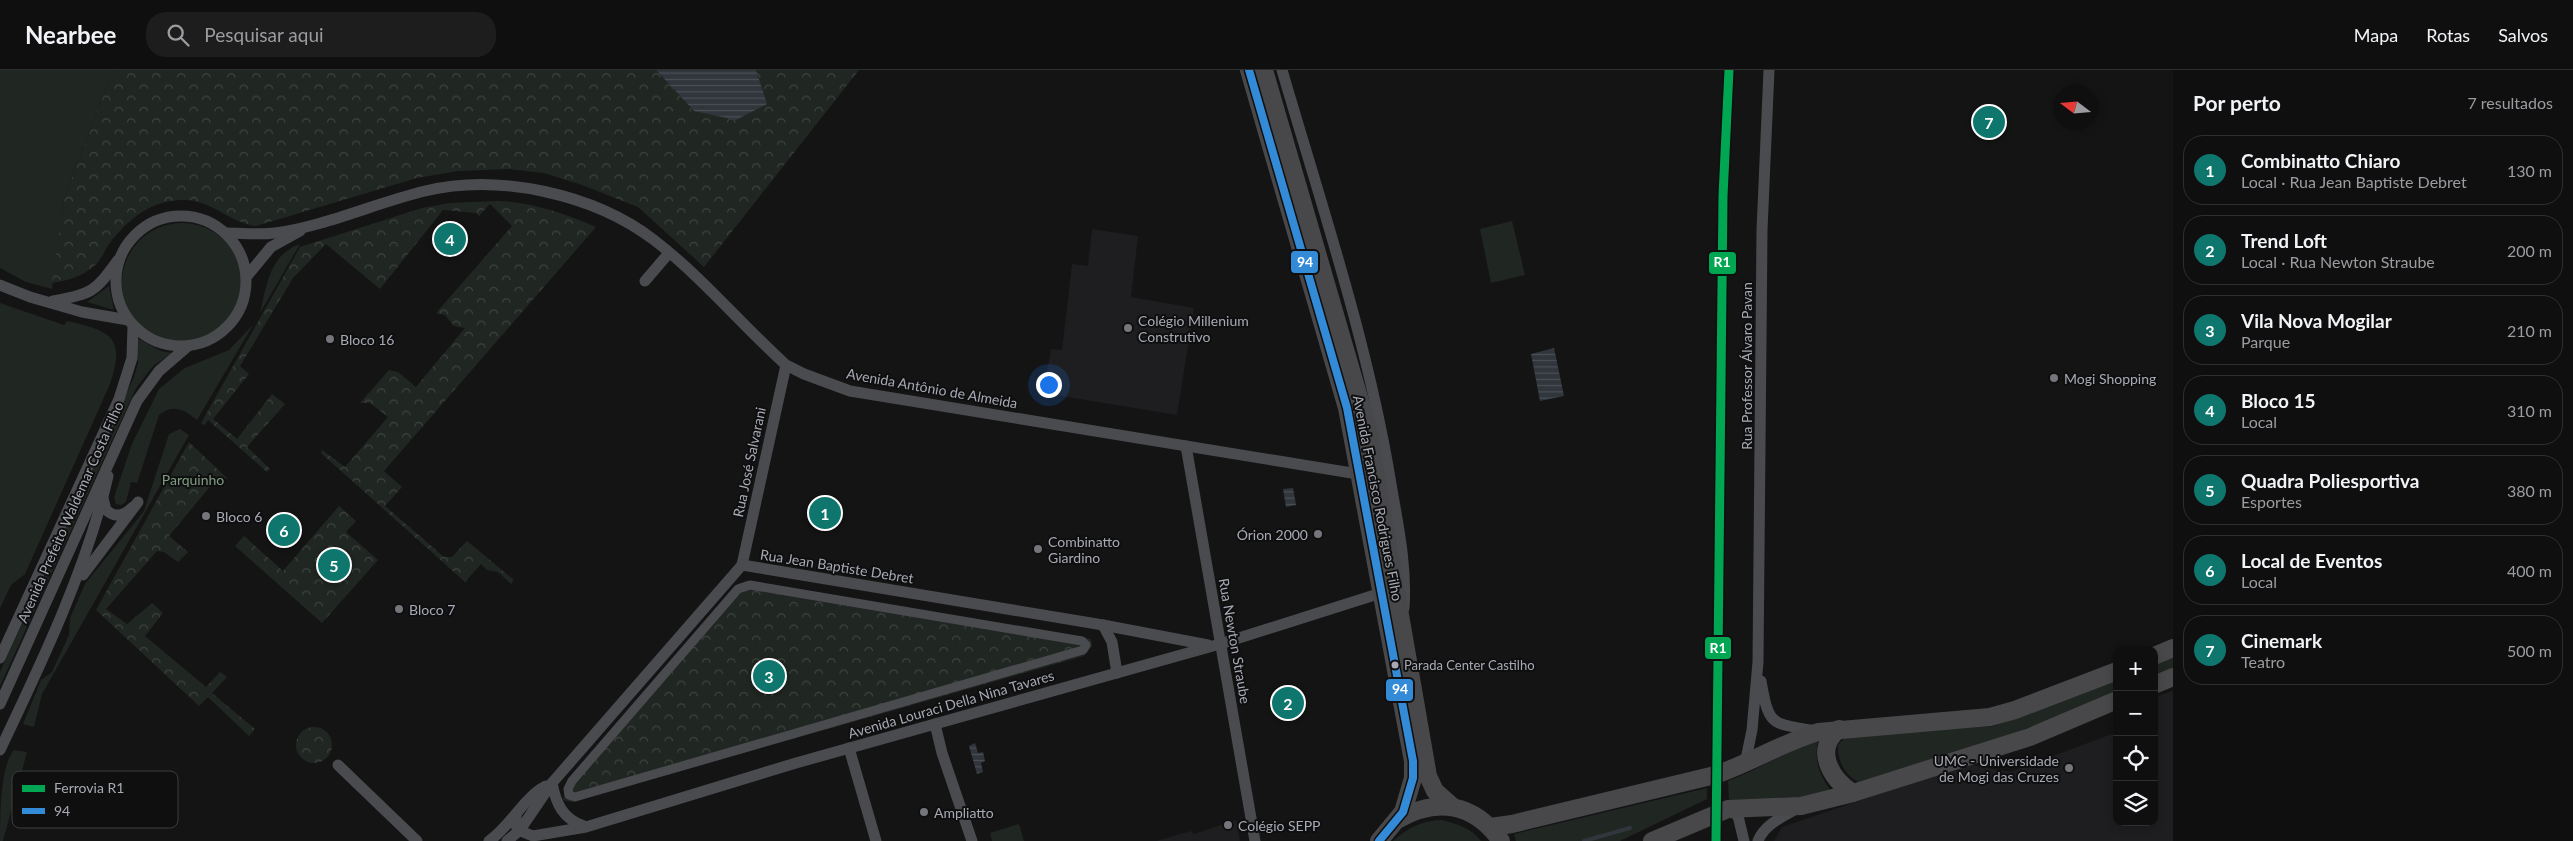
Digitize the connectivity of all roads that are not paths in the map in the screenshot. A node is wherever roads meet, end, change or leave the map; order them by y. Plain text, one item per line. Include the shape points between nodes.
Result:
1 (1249, 70) edge
2 (1264, 70) edge
3 (1282, 70) edge
4 (1769, 70) edge
5 (310, 226) junction
6 (226, 233) junction
7 (669, 253) junction
8 (121, 255) junction
9 (247, 276) junction
10 (645, 281) dead end
11 (0, 285) edge
12 (51, 301) junction
13 (131, 323) junction
14 (188, 346) junction
15 (786, 365) junction
16 (1186, 446) junction
17 (114, 450) junction
18 (1368, 476) junction
19 (103, 496) junction
20 (742, 565) junction
21 (1381, 593) junction
22 (67, 599) junction
23 (1103, 625) junction
24 (1403, 631) junction
25 (1216, 645) junction
26 (2173, 648) edge
27 (1083, 650) joint
28 (2158, 654) edge
29 (0, 658) edge
30 (1758, 662) junction
31 (1117, 673) junction
32 (2113, 673) edge
33 (2173, 677) edge
34 (2158, 683) edge
35 (2113, 702) edge
36 (0, 704) edge
37 (935, 724) junction
38 (1839, 730) junction
39 (1818, 732) junction
40 (849, 748) junction
41 (0, 750) edge
42 (338, 764) dead end
43 (1745, 764) junction
44 (552, 783) junction
45 (1853, 793) junction
46 (1802, 806) junction
47 (1452, 807) junction
48 (1728, 809) junction
49 (516, 815) junction
50 (1396, 821) junction
51 (586, 827) junction
52 (1490, 827) junction
53 (520, 830) junction
54 (417, 841) edge
55 (488, 841) edge
56 (507, 841) edge
57 (554, 841) edge
58 (876, 841) edge
59 (972, 841) edge
60 (1255, 841) edge
61 (1379, 841) edge
62 (1501, 841) edge
63 (1652, 841) edge
64 (1744, 841) edge
65 (1758, 841) edge

1 - 18 main road, Avenida Francisco Rodrigues Filho
2 - 18 main road, Avenida Francisco Rodrigues Filho via 1360,396
3 - 24 street via 1368,364 1382,428 1406,581
4 - 30 street, Rua Professor Álvaro Pavan via 1762,230
5 - 6 street, Avenida Antônio de Almeida via 274,233
5 - 7 street, Avenida Antônio de Almeida via 431,189 456,184 511,185 586,204 620,218
5 - 9 street, Avenida Antônio de Almeida via 271,248
6 - 8 street via 195,216 177,215 159,219 144,228 130,240
6 - 9 street via 237,245
7 - 10 street
7 - 15 street, Avenida Antônio de Almeida
8 - 12 street via 94,289 85,295
8 - 13 street via 116,288 120,305
9 - 14 street via 245,296 224,331 207,341
11 - 12 street
12 - 13 street
13 - 14 street via 157,342
13 - 29 street via 132,358 119,399
14 - 17 street, Avenida Prefeito Waldemar Costa Filho via 146,385
15 - 16 street, Avenida Antônio de Almeida via 850,391
15 - 20 street, Rua José Salvarani
16 - 18 street, Avenida Antônio de Almeida
16 - 25 street, Rua Newton Straube
17 - 19 street
17 - 36 street, Avenida Prefeito Waldemar Costa Filho
18 - 21 main road, Avenida Francisco Rodrigues Filho
18 - 24 main road, Avenida Francisco Rodrigues Filho
19 - 22 street via 90,542
19 - 22 street via 103,505 114,515 122,515 138,502 96,554
20 - 23 street, Rua Jean Baptiste Debret
20 - 44 street, Rua Jean Baptiste Debret
21 - 25 street, Avenida Louraci Della Nina Tavares
21 - 50 main road, Avenida Francisco Rodrigues Filho via 1413,760 1408,799
22 - 41 street
23 - 25 street, Rua Jean Baptiste Debret
23 - 31 street via 1112,642
24 - 47 main road, Avenida Francisco Rodrigues Filho via 1428,776 1435,791
25 - 31 street, Avenida Louraci Della Nina Tavares
25 - 60 street, Rua Newton Straube
26 - 28 main road
27 - 27 street via 1086,645 1082,641 750,585 738,589 572,781 569,795 575,797
30 - 39 street, Rua Professor Álvaro Pavan via 1768,714 1779,723
30 - 43 street, Rua Professor Álvaro Pavan via 1752,730
31 - 37 street, Avenida Louraci Della Nina Tavares
32 - 38 main road via 1990,717
33 - 34 main road
35 - 45 main road via 2030,737
37 - 40 street, Avenida Louraci Della Nina Tavares
37 - 59 street
38 - 39 main road
38 - 45 main road via 1831,736 1826,756 1829,768 1840,784
39 - 43 main road via 1794,739
40 - 51 street, Avenida Louraci Della Nina Tavares
40 - 58 street
42 - 54 street
43 - 52 main road via 1715,775
44 - 49 street, Rua Jean Baptiste Debret via 538,790
44 - 51 street via 561,809 572,822
44 - 53 street, Rua Jean Baptiste Debret
45 - 46 main road
46 - 48 main road
46 - 65 street via 1777,819
47 - 50 main road, Avenida Francisco Rodrigues Filho via 1420,809
47 - 52 main road, Avenida Francisco Rodrigues Filho via 1471,813
48 - 63 main road
48 - 64 street via 1738,816
49 - 53 street via 516,826
49 - 55 street, Rua Jean Baptiste Debret
50 - 61 main road, Avenida Francisco Rodrigues Filho
51 - 53 street via 533,836
51 - 57 street via 575,835
52 - 62 main road, Avenida Francisco Rodrigues Filho
53 - 56 street, Rua Jean Baptiste Debret

